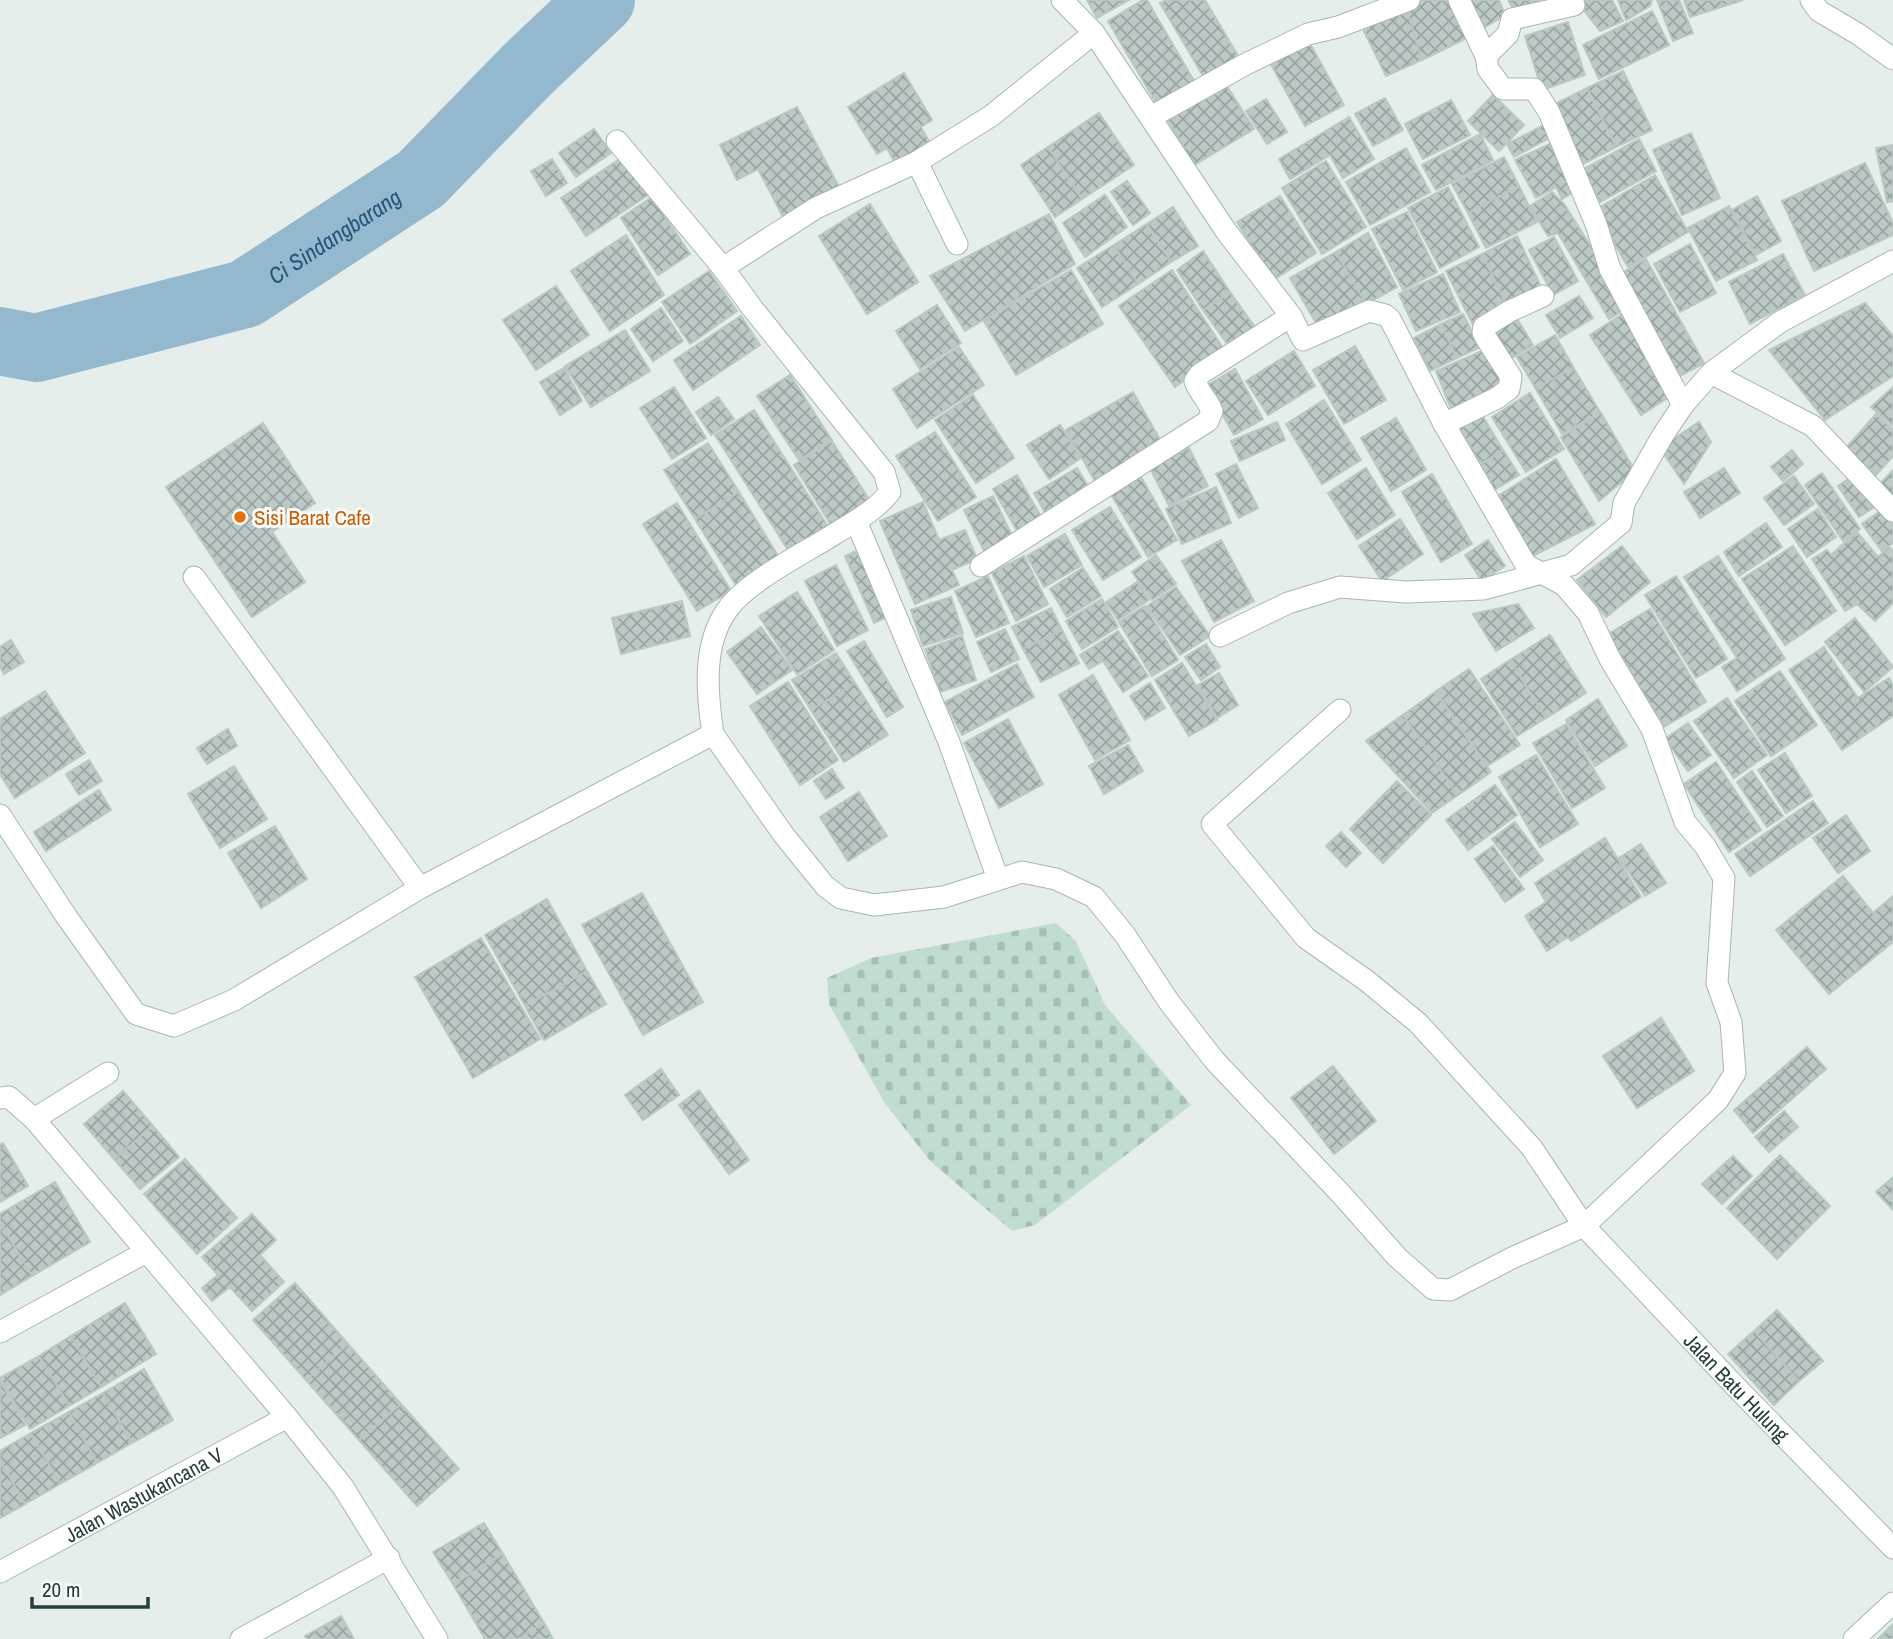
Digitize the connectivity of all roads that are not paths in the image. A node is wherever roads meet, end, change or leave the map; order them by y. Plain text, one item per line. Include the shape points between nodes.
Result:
1 (1062, 0) edge
2 (1409, 0) edge
3 (1459, 0) edge
4 (1571, 0) edge
5 (1811, 0) edge
6 (1094, 33) junction
7 (1486, 56) junction
8 (1893, 59) edge
9 (1151, 117) junction
10 (617, 141) dead end
11 (917, 162) junction
12 (957, 244) dead end
13 (1893, 261) edge
14 (723, 268) junction
15 (1543, 296) dead end
16 (1291, 316) junction
17 (1711, 373) junction
18 (1683, 405) junction
19 (1444, 424) junction
20 (1893, 511) edge
21 (856, 521) junction
22 (981, 566) dead end
23 (1543, 572) junction
24 (194, 577) dead end
25 (1220, 636) dead end
26 (1340, 710) dead end
27 (713, 734) junction
28 (0, 815) edge
29 (998, 879) junction
30 (420, 888) junction
31 (108, 1073) dead end
32 (0, 1098) edge
33 (34, 1119) junction
34 (1584, 1226) junction
35 (146, 1252) junction
36 (0, 1332) edge
37 (288, 1417) junction
38 (1893, 1548) edge
39 (389, 1558) junction
40 (0, 1572) edge
41 (1893, 1602) edge
42 (241, 1639) edge
43 (437, 1639) edge
44 (1854, 1639) edge

1 - 6 street
2 - 9 street via 1308,34
3 - 7 street
4 - 7 street via 1574,5 1512,19 1508,34
5 - 8 street via 1819,11
6 - 9 street
6 - 11 street via 991,116
7 - 18 street via 1488,69 1503,89 1534,89 1544,102 1596,224 1610,269
9 - 16 street via 1226,231
10 - 14 street
11 - 12 street
11 - 14 street via 817,208
13 - 17 street via 1780,322
14 - 21 street via 884,471 890,492
15 - 19 street via 1484,327 1511,377 1509,389
16 - 19 street via 1303,340 1369,312 1385,315
16 - 22 street via 1200,374 1195,381 1212,411 1208,421
17 - 18 street
17 - 20 street via 1813,426
18 - 23 street via 1624,503 1620,523 1571,565
19 - 23 street via 1525,565
21 - 27 street via 762,579 727,609 716,629 711,653 707,696
21 - 29 street via 949,742
23 - 25 street via 1484,589 1406,592 1340,587 1288,603
23 - 34 street via 1564,585 1588,613 1652,729 1685,822 1724,878 1717,983 1731,1022 1735,1073 1718,1100
24 - 30 street
26 - 34 street, Jalan Batu Hulung via 1212,824 1306,937 1418,1023 1532,1148
27 - 29 street via 783,834 825,886 841,898 874,905 944,897
27 - 30 street
28 - 30 street via 136,1014 174,1026 234,1000
29 - 34 street via 1022,872 1056,879 1094,897 1215,1061 1397,1257 1433,1289 1450,1290
31 - 33 street
32 - 33 street via 9,1097
33 - 35 street
34 - 38 street, Jalan Batu Hulung
35 - 36 street
35 - 37 street
37 - 39 street via 343,1487
37 - 40 street, Jalan Wastukancana V
39 - 42 street
39 - 43 street
41 - 44 street

